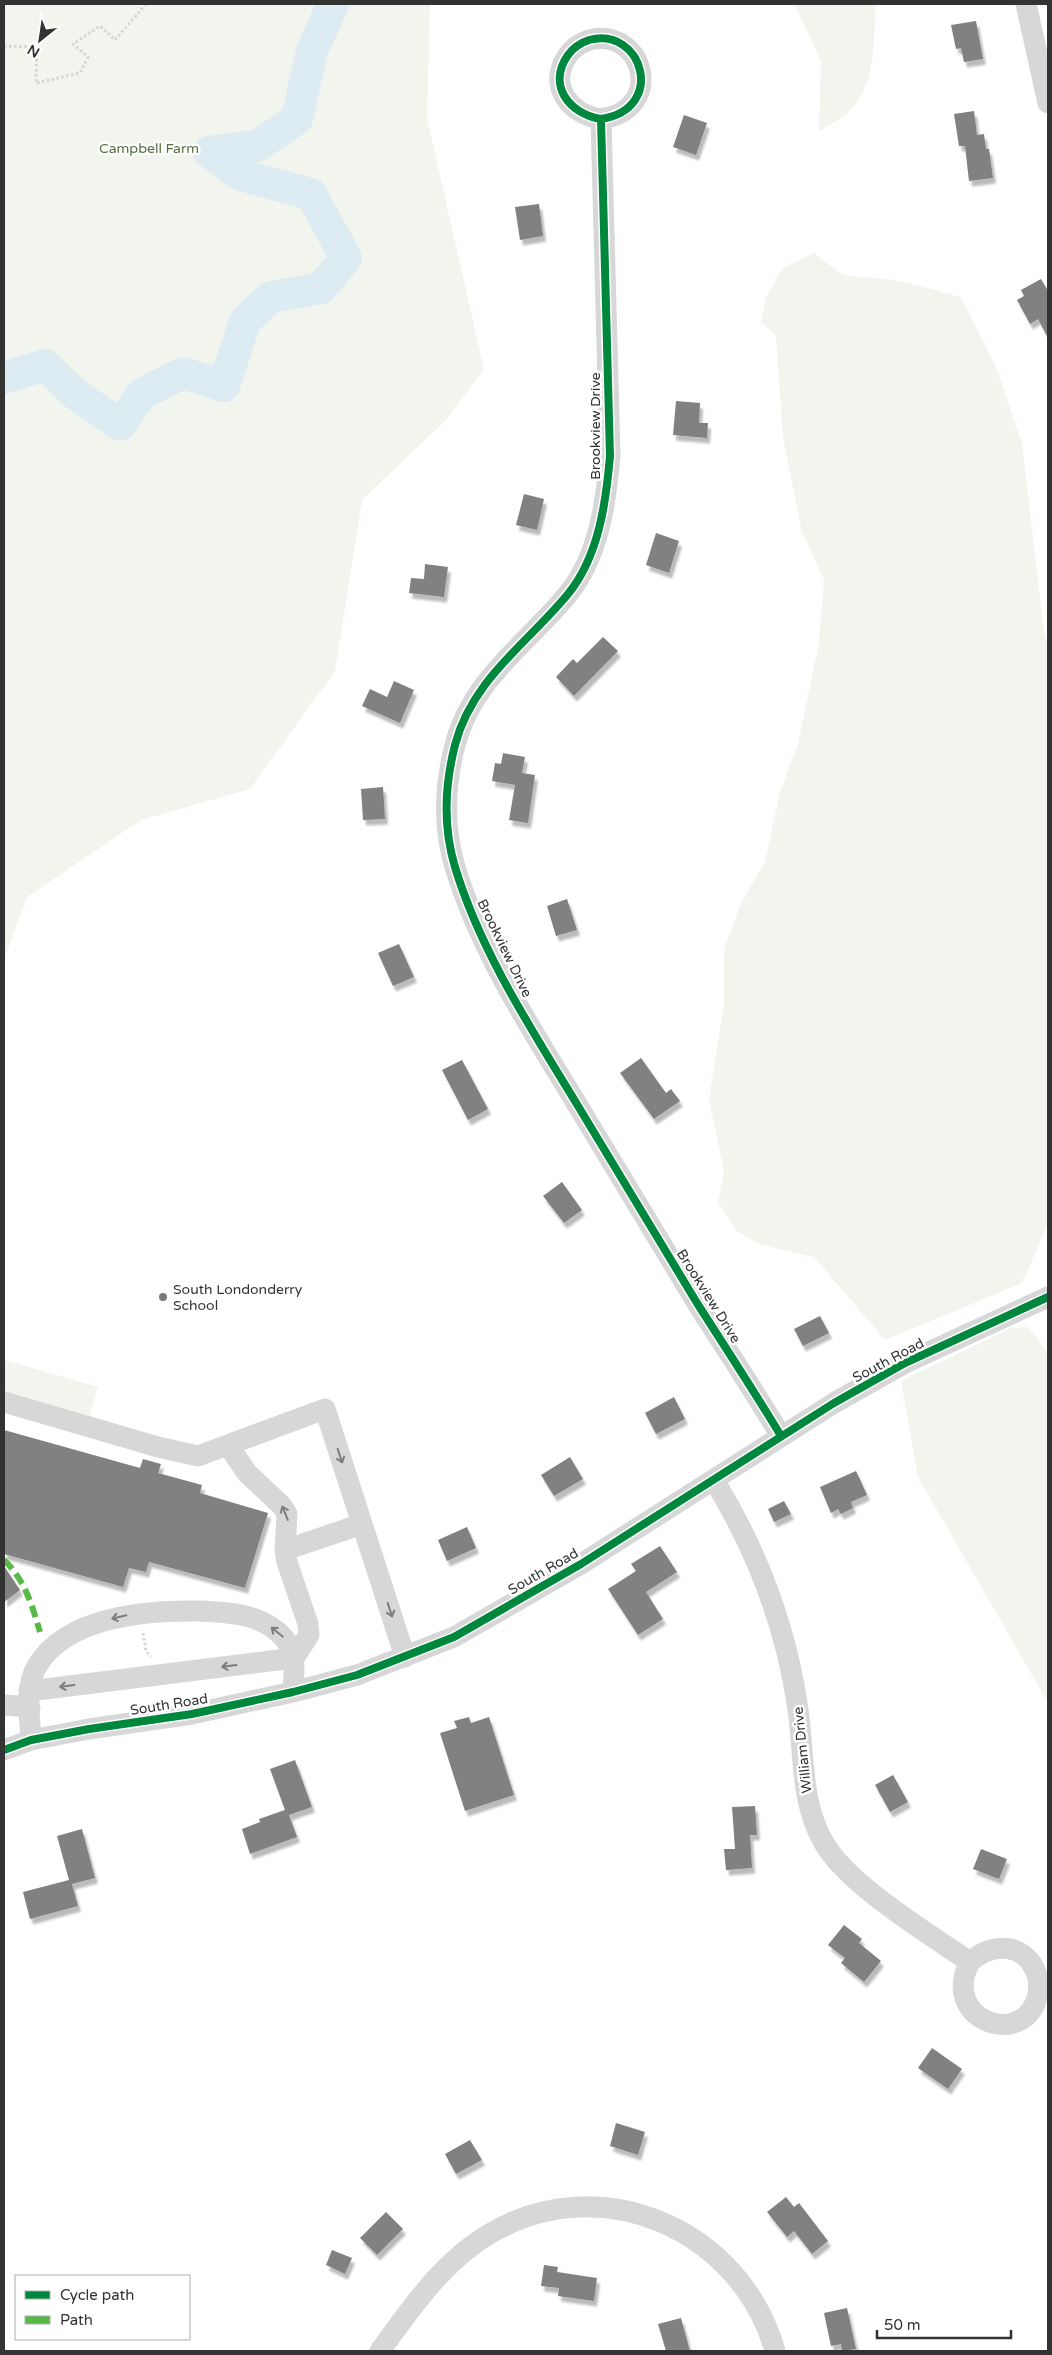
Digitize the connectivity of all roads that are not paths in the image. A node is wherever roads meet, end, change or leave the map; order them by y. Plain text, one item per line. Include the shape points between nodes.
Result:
1 (1026, 4) edge
2 (1048, 104) edge
3 (601, 120) dead end
4 (1048, 1297) edge
5 (4, 1402) edge
6 (781, 1436) junction
7 (228, 1446) junction
8 (714, 1480) junction
9 (362, 1524) junction
10 (285, 1550) junction
11 (405, 1657) junction
12 (294, 1658) junction
13 (294, 1692) junction
14 (29, 1699) junction
15 (4, 1705) edge
16 (31, 1740) junction
17 (4, 1750) edge
18 (970, 1962) dead end
19 (380, 2351) edge
20 (776, 2351) edge

1 - 2 street
3 - 6 street, Brookview Drive via 610,456 606,497 596,538 569,593 496,669 472,704 456,742 447,783 447,825 454,866 476,925 505,981 698,1304
4 - 6 street, South Road via 904,1363
5 - 7 street via 198,1456
6 - 8 street, South Road
7 -> 9 street via 325,1409
10 -> 7 street via 287,1514 247,1473
8 - 11 street, South Road via 581,1564 454,1637
8 - 18 street, William Drive via 759,1565 779,1622 798,1704 806,1797 824,1844 856,1880
9 - 10 street
9 -> 11 street
10 - 12 street via 309,1635
11 - 13 street, South Road via 357,1675
12 - 13 street
12 -> 14 street via 166,1674
12 -> 14 street via 285,1639 257,1620 215,1612 163,1610 140,1613 94,1625 70,1635 51,1649 37,1666
13 - 16 street, South Road via 226,1708
14 - 15 street
14 - 16 street
16 - 17 street, South Road
19 - 20 street via 432,2285 473,2244 510,2223 530,2216 558,2209 593,2207 656,2219 711,2251 727,2265 753,2299

